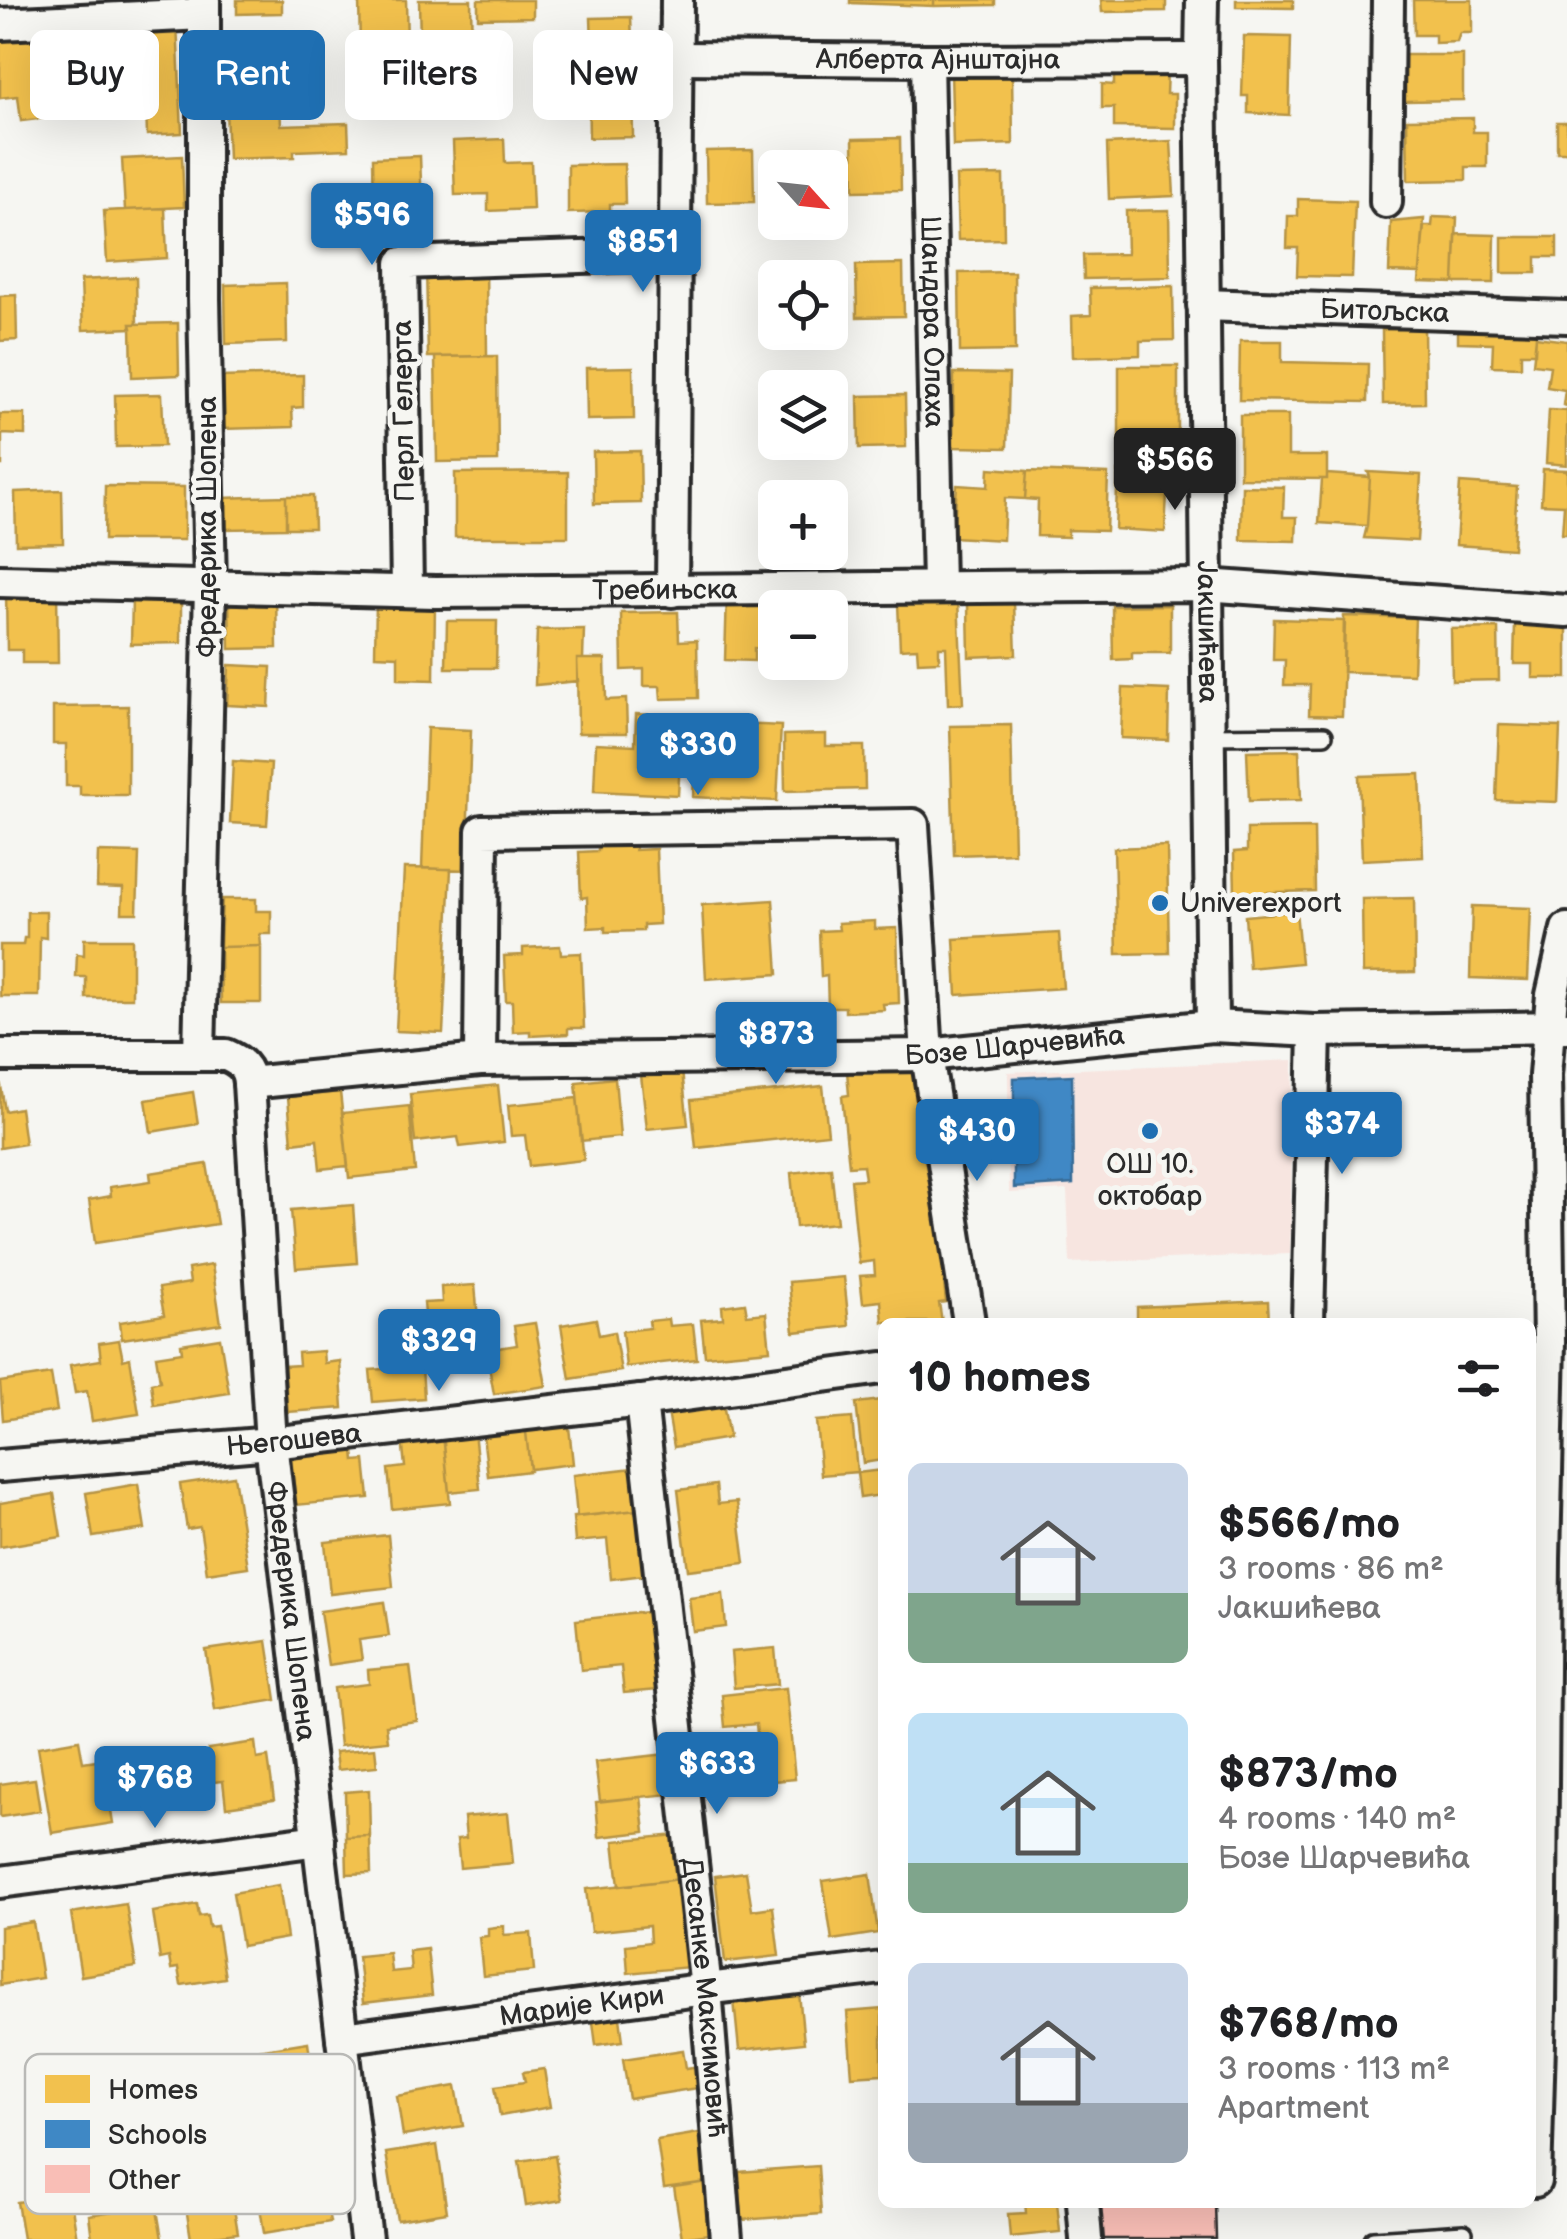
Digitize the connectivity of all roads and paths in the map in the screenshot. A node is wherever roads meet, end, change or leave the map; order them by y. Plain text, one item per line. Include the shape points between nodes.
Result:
1 (677, 0) edge
2 (1202, 0) edge
3 (1388, 0) edge
4 (204, 7) edge
5 (0, 24) edge
6 (676, 58) junction
7 (1201, 58) junction
8 (928, 60) junction
9 (1386, 202) dead end
10 (673, 254) junction
11 (1203, 305) junction
12 (1567, 317) edge
13 (0, 581) edge
14 (1206, 585) junction
15 (210, 586) junction
16 (938, 586) junction
17 (407, 590) junction
18 (672, 591) junction
19 (1567, 611) edge
20 (1208, 736) junction
21 (1324, 736) dead end
22 (1567, 929) edge
23 (1212, 1026) junction
24 (1558, 1027) edge
25 (1315, 1031) junction
26 (199, 1054) junction
27 (0, 1055) edge
28 (927, 1055) junction
29 (480, 1060) junction
30 (249, 1083) junction
31 (968, 1318) edge
32 (1308, 1318) edge
33 (1549, 1342) edge
34 (878, 1369) edge
35 (642, 1401) junction
36 (272, 1443) junction
37 (0, 1466) edge
38 (318, 1840) junction
39 (0, 1882) edge
40 (878, 1968) edge
41 (706, 1989) junction
42 (1546, 2009) edge
43 (342, 2038) junction
44 (344, 2054) edge
45 (355, 2147) edge
46 (1536, 2165) edge
47 (1083, 2208) edge
48 (1464, 2233) dead end
49 (366, 2239) edge
50 (726, 2239) edge
51 (1086, 2239) edge
52 (1373, 2239) edge

1 - 6 street
2 - 7 street, Јакшићева
3 - 9 street
4 - 5 street
4 - 15 street, Фредерика Шопена
6 - 8 street, Алберта Ајнштајна
6 - 10 street
7 - 8 street, Алберта Ајнштајна
7 - 11 street, Јакшићева
8 - 16 street, Шандора Олаха
10 - 17 street, Перл Гелерта via 402,263
10 - 18 street
11 - 12 street, Битољска
11 - 14 street, Јакшићева
13 - 15 street, Требињска
14 - 16 street, Требињска
14 - 19 street, Требињска
14 - 20 street, Јакшићева
15 - 17 street, Требињска
15 - 26 street, Фредерика Шопена
16 - 18 street, Требињска
17 - 18 street, Требињска
20 - 21 lane
20 - 23 street, Јакшићева
22 - 24 street via 1552,995
23 - 25 street, Бозе Шарчевића
23 - 28 street, Бозе Шарчевића
24 - 25 street, Бозе Шарчевића
24 - 33 street via 1545,1075
25 - 32 street
26 - 27 street
26 - 30 street via 241,1061
28 - 29 street, Бозе Шарчевића
28 - 29 street via 913,825 482,831
28 - 31 street
29 - 30 street, Бозе Шарчевића
30 - 36 street, Фредерика Шопена
33 - 42 street
34 - 35 street, Његошева
35 - 36 street, Његошева
35 - 41 street, Десанке Максимовић
36 - 37 street, Његошева
36 - 38 street, Фредерика Шопена
38 - 39 street
38 - 43 street, Фредерика Шопена
40 - 41 street, Марије Кири
41 - 43 street, Марије Кири
41 - 50 street, Десанке Максимовић
42 - 46 street
43 - 44 street, Фредерика Шопена
45 - 49 street, Фредерика Шопена
47 - 51 street
48 - 52 lane

